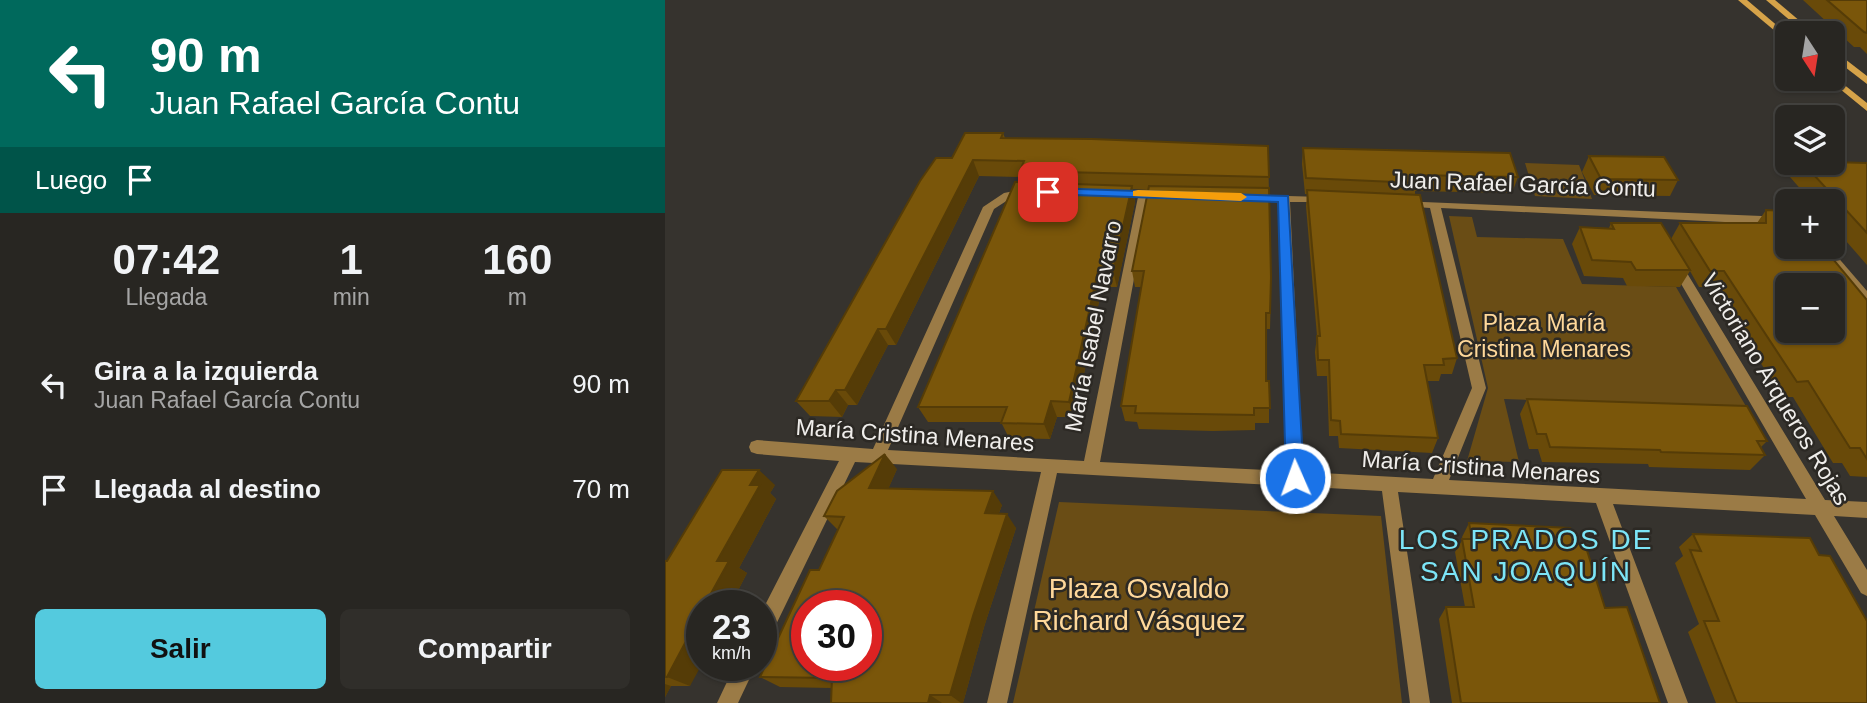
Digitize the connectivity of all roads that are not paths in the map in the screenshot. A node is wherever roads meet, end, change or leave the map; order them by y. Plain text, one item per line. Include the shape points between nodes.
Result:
1 (1742, 0) edge
2 (1770, 0) edge
3 (1795, 21) edge
4 (1775, 29) edge
5 (1845, 63) edge
6 (1867, 81) edge
7 (1845, 89) edge
8 (1867, 108) edge
9 (1038, 191) edge
10 (1104, 193) edge
11 (1144, 194) junction
12 (1182, 195) edge
13 (1233, 197) edge
14 (1284, 199) junction
15 (1339, 201) edge
16 (1394, 203) edge
17 (1435, 205) junction
18 (1775, 221) edge
19 (1666, 249) edge
20 (1832, 259) edge
21 (1867, 299) edge
22 (757, 447) dead end
23 (850, 455) junction
24 (878, 456) junction
25 (1051, 466) junction
26 (1090, 467) junction
27 (1295, 478) junction
28 (1389, 484) junction
29 (1438, 488) junction
30 (1603, 498) junction
31 (1819, 507) junction
32 (1867, 510) edge
33 (1867, 587) edge
34 (777, 602) edge
35 (738, 681) edge
36 (727, 703) edge
37 (997, 703) edge
38 (1420, 703) edge
39 (1678, 703) edge

1 - 4 main road
2 - 3 main road
5 - 6 main road
7 - 8 main road
9 - 24 street via 1008,195 989,207
10 - 11 street
11 - 12 street
11 - 26 street, María Isabel Navarro
13 - 14 street
14 - 15 street
14 - 27 street
16 - 17 street, Juan Rafael García Contu
17 - 18 street, Juan Rafael García Contu via 1649,219
17 - 29 street via 1479,388
19 - 31 street, Victoriano Arqueros Rojas
20 - 21 street
22 - 23 street, María Cristina Menares
23 - 24 street, María Cristina Menares
23 - 34 street
24 - 25 street, María Cristina Menares
25 - 26 street, María Cristina Menares
25 - 37 street
26 - 27 street, María Cristina Menares
27 - 28 street, María Cristina Menares
28 - 29 street, María Cristina Menares
28 - 38 street
29 - 30 street, María Cristina Menares
30 - 31 street, María Cristina Menares
30 - 39 street
31 - 32 street, María Cristina Menares
31 - 33 street, Victoriano Arqueros Rojas
35 - 36 street

